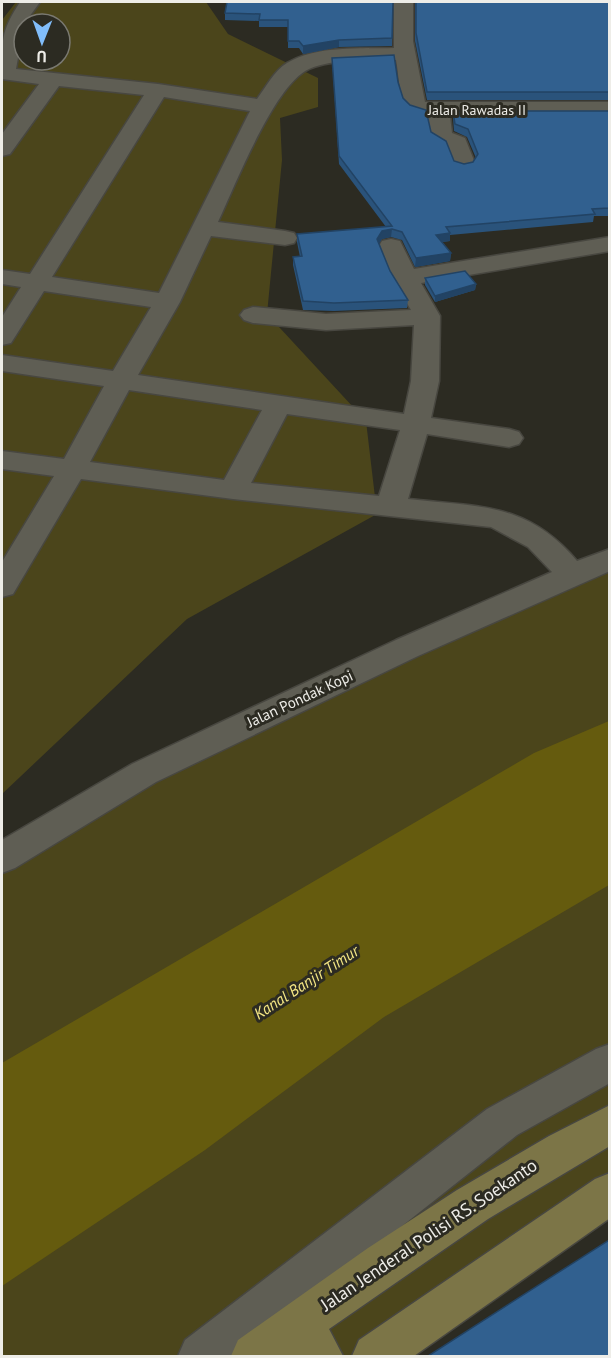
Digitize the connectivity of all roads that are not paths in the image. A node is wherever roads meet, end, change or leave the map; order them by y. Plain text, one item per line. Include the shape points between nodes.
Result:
1 (9, 2) edge
2 (30, 2) edge
3 (404, 2) edge
4 (2, 16) edge
5 (405, 54) junction
6 (52, 80) junction
7 (158, 90) junction
8 (264, 107) junction
9 (609, 109) edge
10 (440, 111) junction
11 (2, 149) edge
12 (464, 163) edge
13 (204, 228) junction
14 (285, 238) dead end
15 (609, 244) edge
16 (391, 246) dead end
17 (2, 277) edge
18 (405, 278) junction
19 (38, 282) junction
20 (167, 302) junction
21 (253, 315) dead end
22 (427, 316) junction
23 (2, 337) edge
24 (2, 363) edge
25 (121, 380) junction
26 (279, 403) junction
27 (416, 424) junction
28 (509, 438) dead end
29 (2, 460) edge
30 (73, 468) junction
31 (233, 490) junction
32 (391, 507) junction
33 (609, 559) edge
34 (572, 576) junction
35 (2, 587) edge
36 (2, 858) edge
37 (609, 1062) edge
38 (609, 1124) edge
39 (609, 1193) edge
40 (309, 1340) edge
41 (201, 1356) edge
42 (254, 1356) edge
43 (375, 1356) edge

1 - 4 street
2 - 6 street via 15,23 5,70 8,74
3 - 5 street, Jalan Rawadas II
5 - 8 street via 336,57 294,68
5 - 10 street, Jalan Rawadas II via 415,106
6 - 7 street
6 - 11 street
7 - 8 street
7 - 19 street
8 - 13 street
9 - 10 street, Jalan Rawadas II
10 - 12 street via 441,136 457,143
13 - 14 street
13 - 20 street
15 - 18 street
16 - 18 street
17 - 19 street
18 - 22 street
19 - 20 street
19 - 23 street
20 - 25 street
21 - 22 street via 326,322
22 - 27 street via 425,381
24 - 25 street
25 - 26 street
25 - 30 street
26 - 27 street
26 - 31 street
27 - 28 street
27 - 32 street
29 - 30 street
30 - 31 street
30 - 35 street
31 - 32 street
32 - 34 street via 496,518 525,529 545,543
33 - 34 street, Jalan Pondak Kopi
34 - 36 street, Jalan Pondak Kopi via 407,648 144,773
37 - 41 street via 502,1122
38 - 40 main road, Jalan Jenderal Polisi RS. Soekanto via 543,1159 321,1306
39 - 43 main road
40 - 42 main road, Jalan Jenderal Polisi RS. Soekanto

